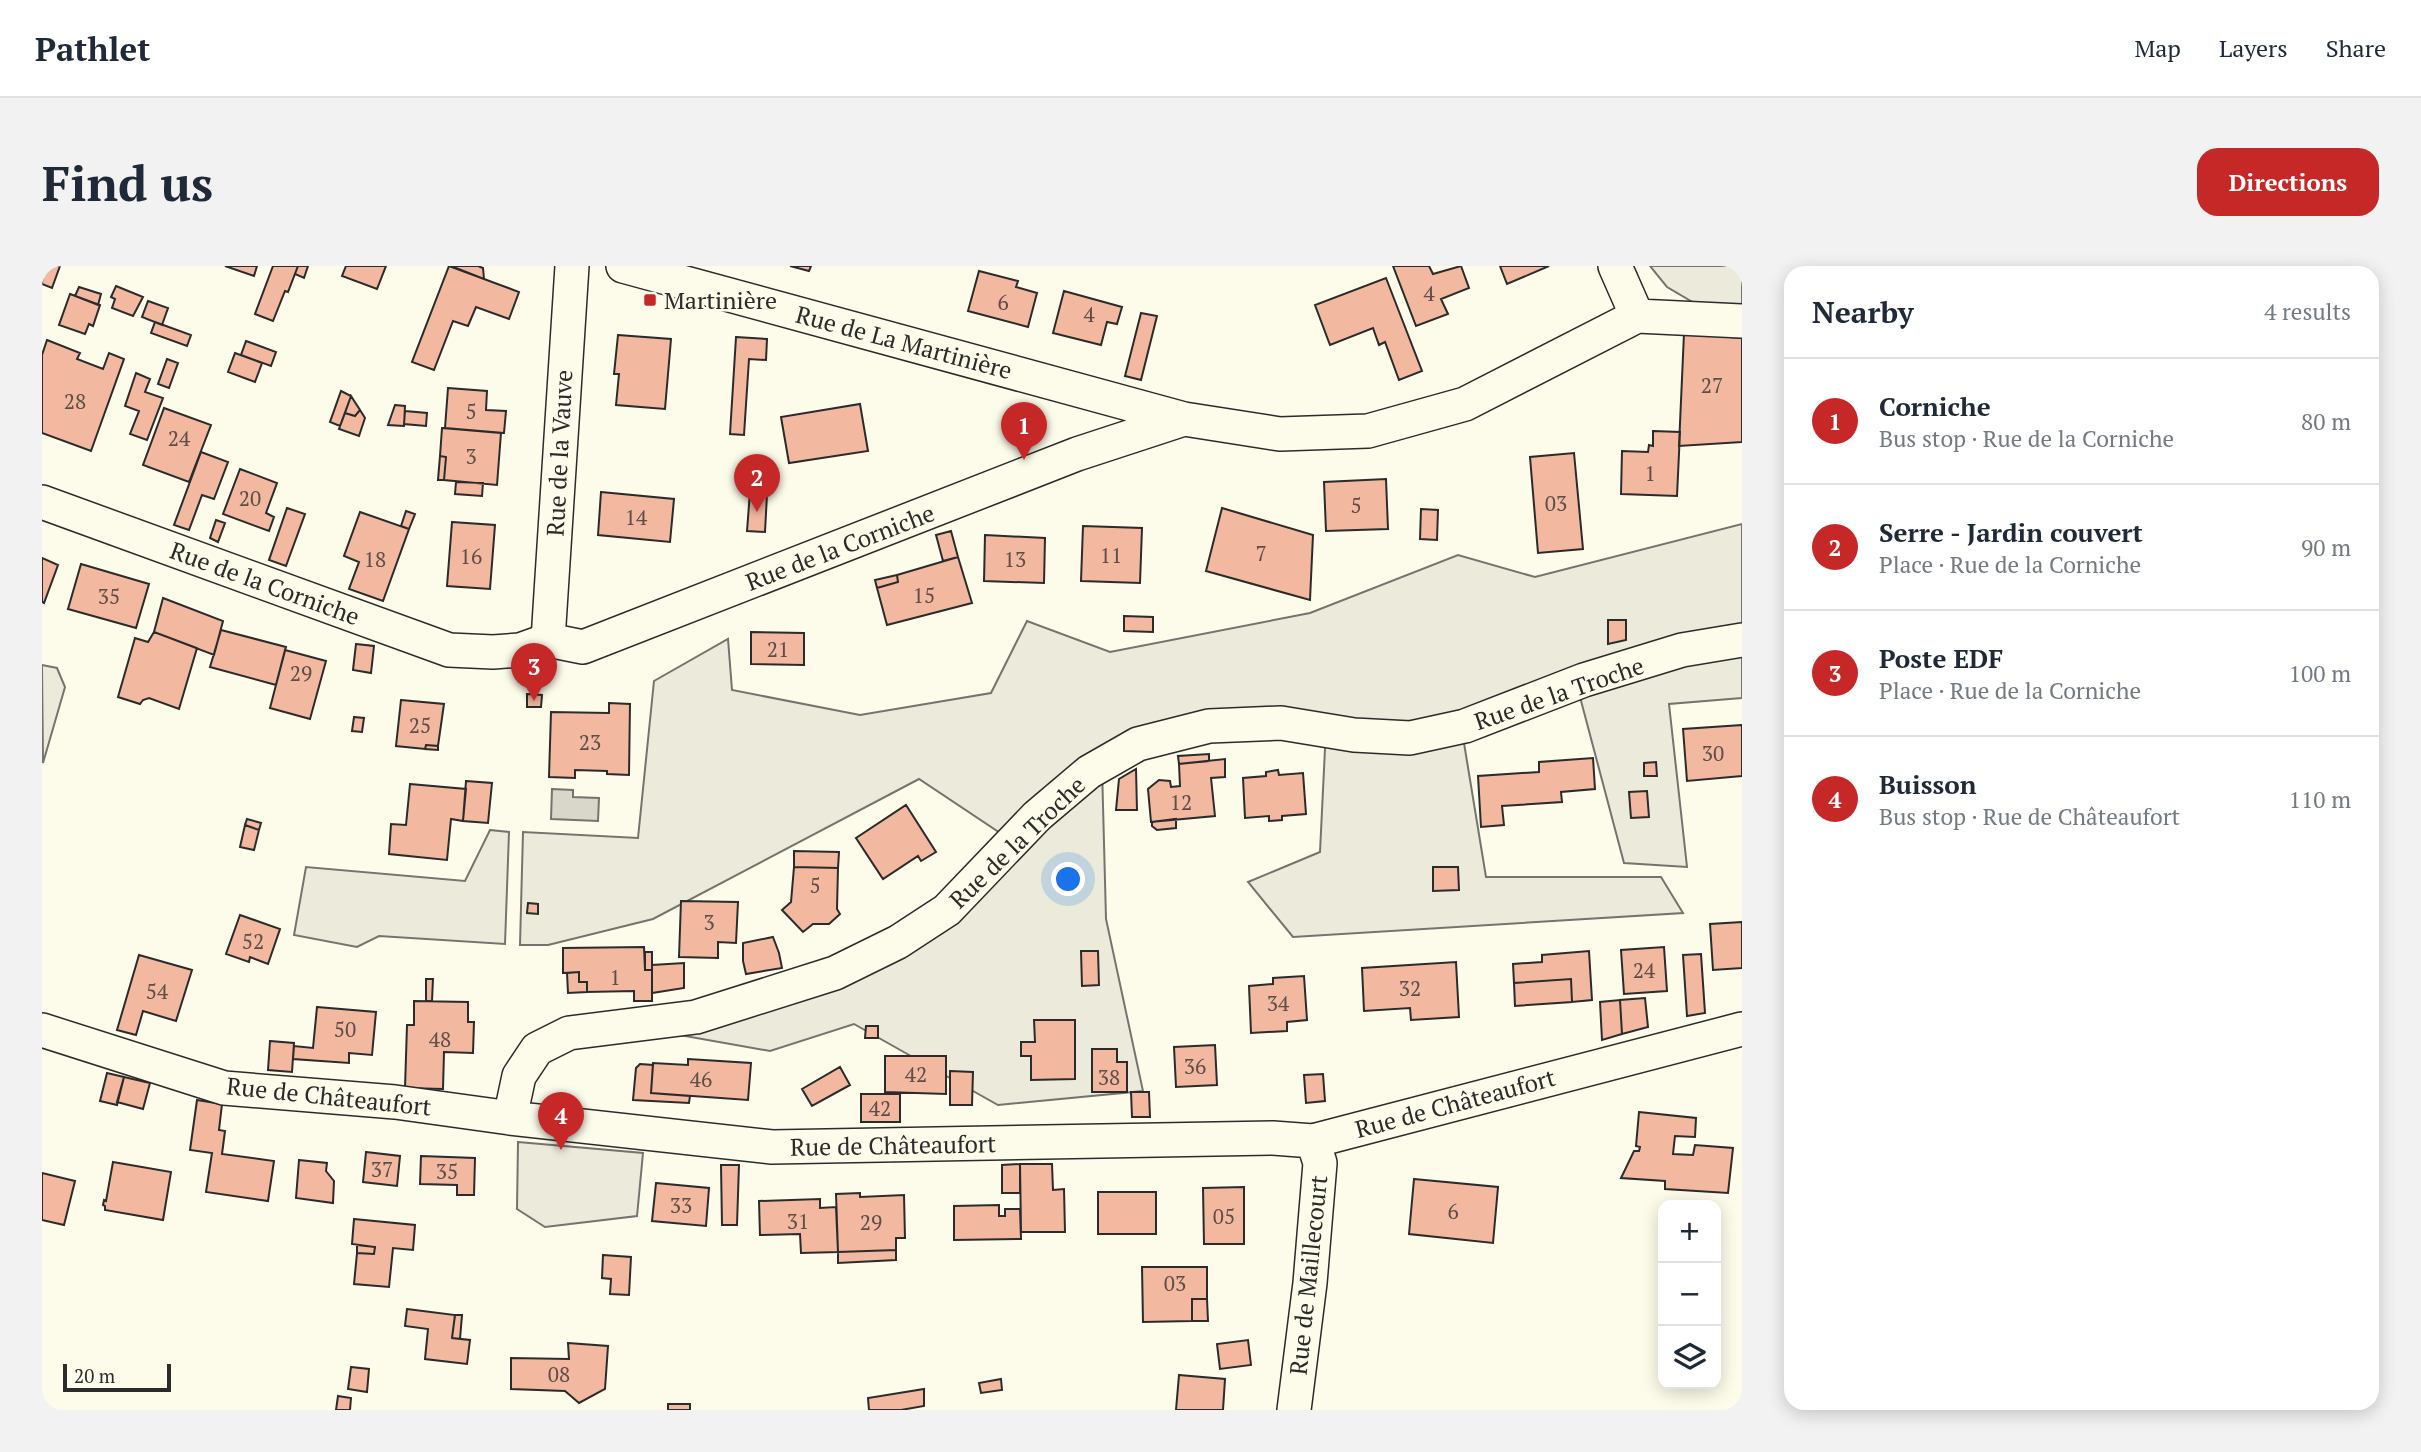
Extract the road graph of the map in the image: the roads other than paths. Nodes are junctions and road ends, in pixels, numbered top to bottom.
1 (572, 266) edge
2 (623, 266) edge
3 (1615, 266) edge
4 (1637, 316) junction
5 (1742, 321) edge
6 (1184, 419) junction
7 (42, 502) edge
8 (548, 640) junction
9 (1742, 640) edge
10 (1742, 1029) edge
11 (42, 1030) edge
12 (510, 1118) junction
13 (1313, 1141) junction
14 (1294, 1410) edge

1 - 8 street, Rue de la Vauve
2 - 6 street, Rue de La Martinière
3 - 4 street
4 - 5 street
4 - 6 street, Rue de la Corniche
6 - 8 street, Rue de la Corniche
7 - 8 street, Rue de la Corniche
9 - 12 street, Rue de la Troche
10 - 13 street, Rue de Châteaufort
11 - 12 street, Rue de Châteaufort
12 - 13 street, Rue de Châteaufort
13 - 14 street, Rue de Maillecourt

